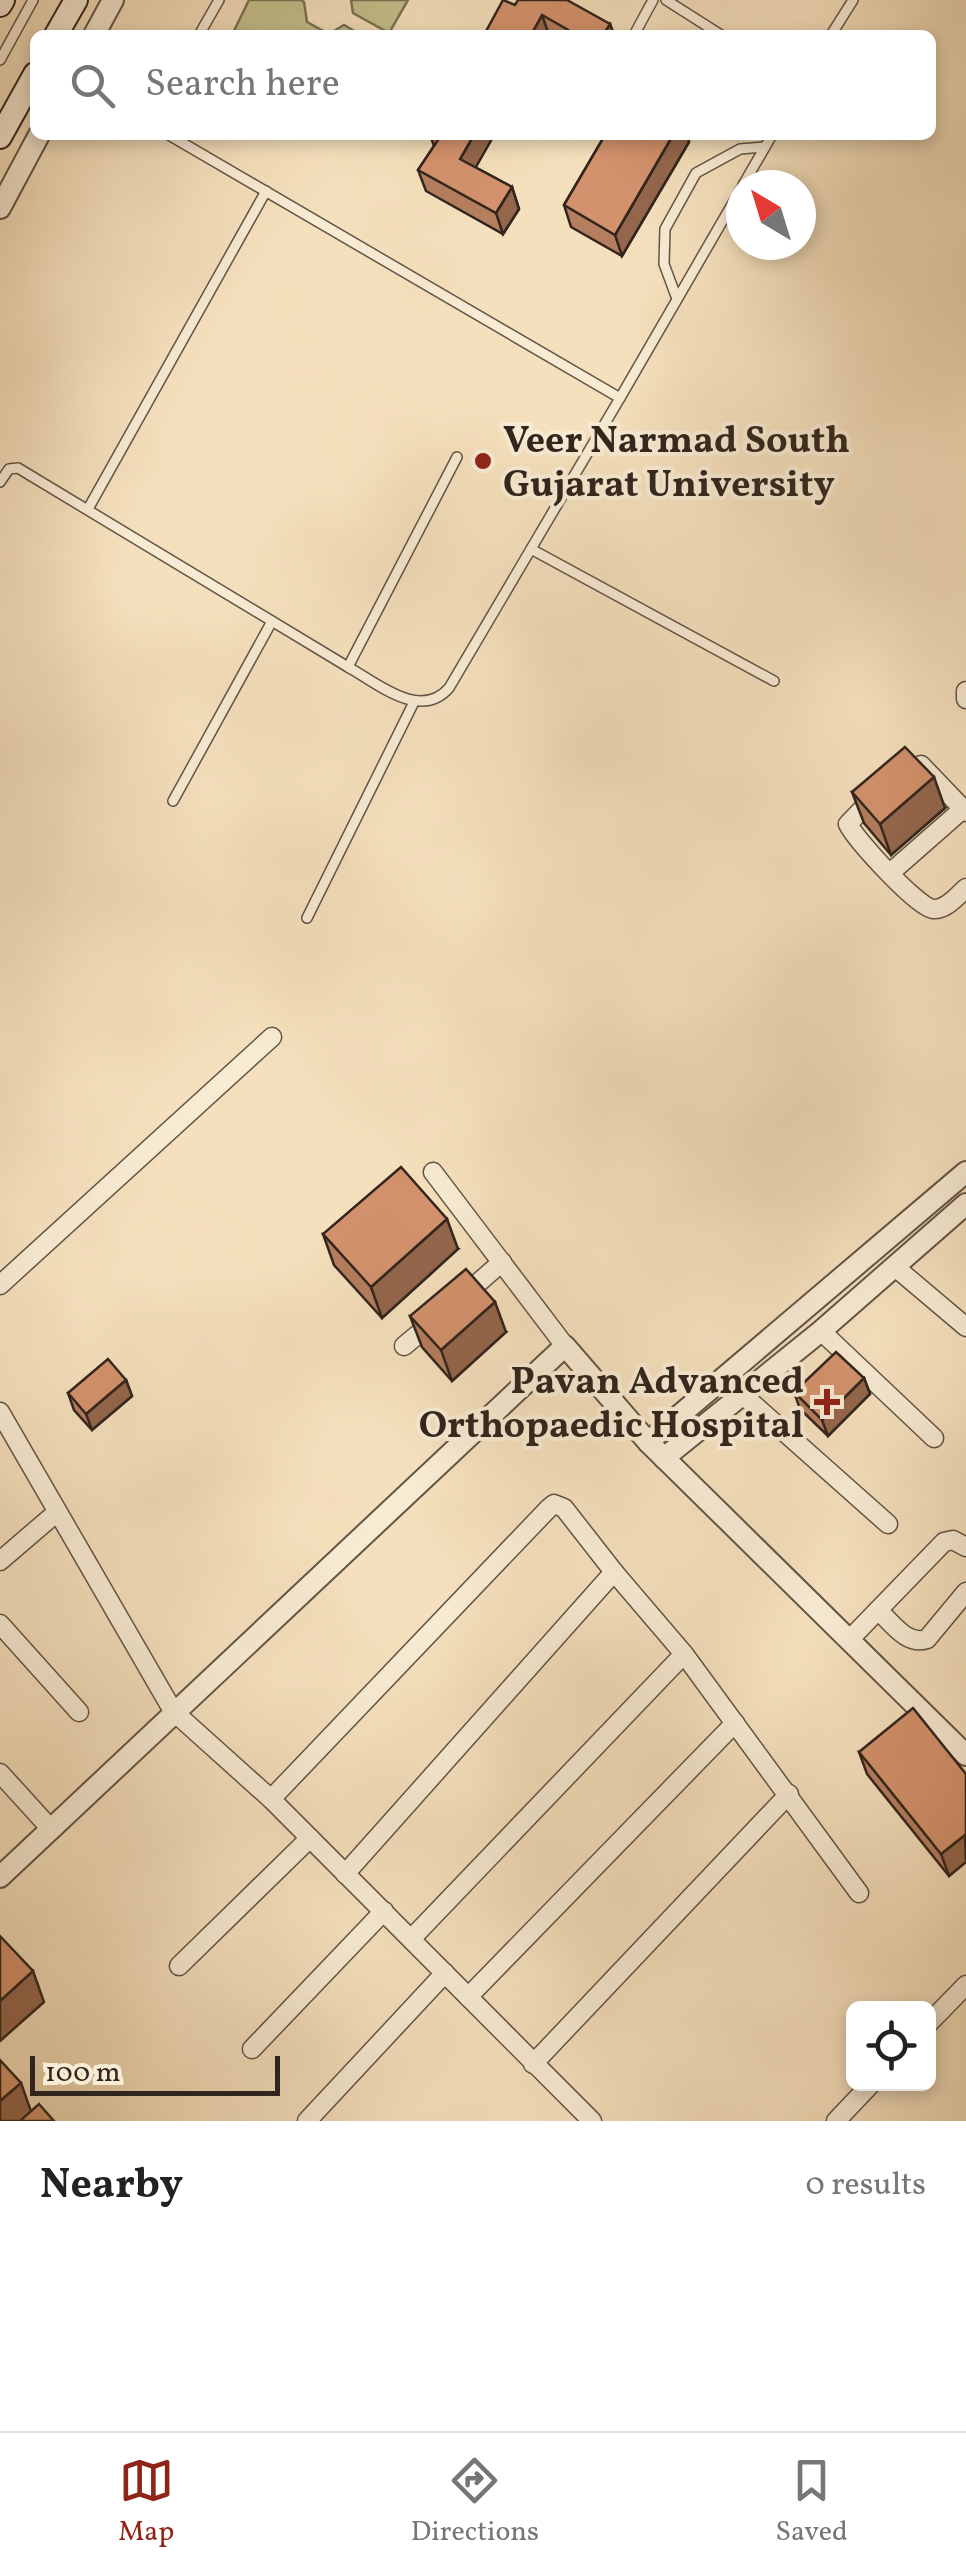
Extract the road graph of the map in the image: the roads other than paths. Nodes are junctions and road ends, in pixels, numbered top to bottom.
1 (33, 0) edge
2 (76, 0) edge
3 (113, 0) edge
4 (220, 0) edge
5 (653, 0) edge
6 (666, 0) edge
7 (853, 0) edge
8 (59, 30) edge
9 (97, 30) edge
10 (202, 30) edge
11 (637, 30) edge
12 (705, 30) edge
13 (835, 30) edge
14 (0, 60) edge
15 (30, 83) edge
16 (0, 137) edge
17 (37, 140) edge
18 (178, 140) edge
19 (769, 140) edge
20 (765, 147) junction
21 (752, 170) edge
22 (266, 191) junction
23 (0, 208) edge
24 (726, 215) edge
25 (677, 300) junction
26 (620, 398) junction
27 (457, 457) dead end
28 (0, 482) edge
29 (88, 508) junction
30 (531, 549) junction
31 (271, 623) junction
32 (348, 667) junction
33 (774, 681) dead end
34 (966, 691) edge
35 (966, 699) edge
36 (414, 702) junction
37 (908, 765) edge
38 (894, 778) edge
39 (174, 801) dead end
40 (964, 810) edge
41 (890, 873) junction
42 (966, 888) edge
43 (306, 918) dead end
44 (272, 1037) dead end
45 (433, 1172) dead end
46 (966, 1172) edge
47 (966, 1204) edge
48 (502, 1262) junction
49 (895, 1267) junction
50 (0, 1285) edge
51 (966, 1327) edge
52 (821, 1331) junction
53 (404, 1346) dead end
54 (565, 1346) junction
55 (744, 1396) junction
56 (0, 1412) edge
57 (934, 1438) dead end
58 (648, 1442) junction
59 (664, 1458) junction
60 (56, 1513) junction
61 (888, 1524) dead end
62 (966, 1547) edge
63 (0, 1561) edge
64 (614, 1572) junction
65 (966, 1592) edge
66 (878, 1610) junction
67 (0, 1624) edge
68 (849, 1640) junction
69 (684, 1654) junction
70 (173, 1711) junction
71 (78, 1712) dead end
72 (735, 1723) junction
73 (966, 1756) edge
74 (0, 1772) edge
75 (789, 1794) junction
76 (270, 1798) junction
77 (50, 1828) junction
78 (310, 1838) junction
79 (345, 1874) junction
80 (0, 1877) edge
81 (859, 1893) dead end
82 (384, 1911) junction
83 (412, 1938) junction
84 (179, 1966) dead end
85 (446, 1973) junction
86 (966, 1985) edge
87 (468, 1997) junction
88 (936, 2016) edge
89 (252, 2049) dead end
90 (533, 2064) junction
91 (865, 2091) edge
92 (584, 2118) edge
93 (307, 2121) edge
94 (836, 2121) edge

1 - 14 lane
2 - 8 main road
3 - 9 street
4 - 10 lane
5 - 11 lane
6 - 12 lane
7 - 13 lane
15 - 16 main road
17 - 23 street
18 - 22 lane
19 - 20 lane
20 - 21 lane
20 - 25 lane
22 - 26 lane
22 - 29 lane
24 - 25 lane
25 - 26 lane
26 - 30 lane
27 - 32 lane
28 - 29 lane
29 - 31 lane
30 - 33 lane
30 - 36 lane
31 - 32 lane
31 - 39 lane
32 - 36 lane
34 - 35 street
36 - 43 lane
37 - 40 street
38 - 41 street
40 - 41 street
41 - 42 street
44 - 50 street
45 - 48 street
46 - 58 street
47 - 49 street
48 - 53 street
48 - 54 street
49 - 51 street
49 - 52 street
52 - 55 street
52 - 57 street
54 - 58 street
54 - 70 street
55 - 59 street
55 - 61 street
56 - 60 street
58 - 59 street
59 - 68 street
60 - 63 street
60 - 70 street
62 - 66 street
64 - 69 street
64 - 76 street
64 - 79 street
65 - 66 street
66 - 68 street
67 - 71 street
68 - 73 street
69 - 72 street
69 - 83 street
70 - 76 street
70 - 77 street
72 - 75 street
72 - 87 street
74 - 77 street
75 - 81 street
75 - 90 street
76 - 78 street
77 - 80 street
78 - 79 street
78 - 84 street
79 - 82 street
82 - 83 street
82 - 89 street
83 - 85 street
85 - 87 street
85 - 93 street
86 - 88 street
87 - 90 street
90 - 92 street
91 - 94 street

